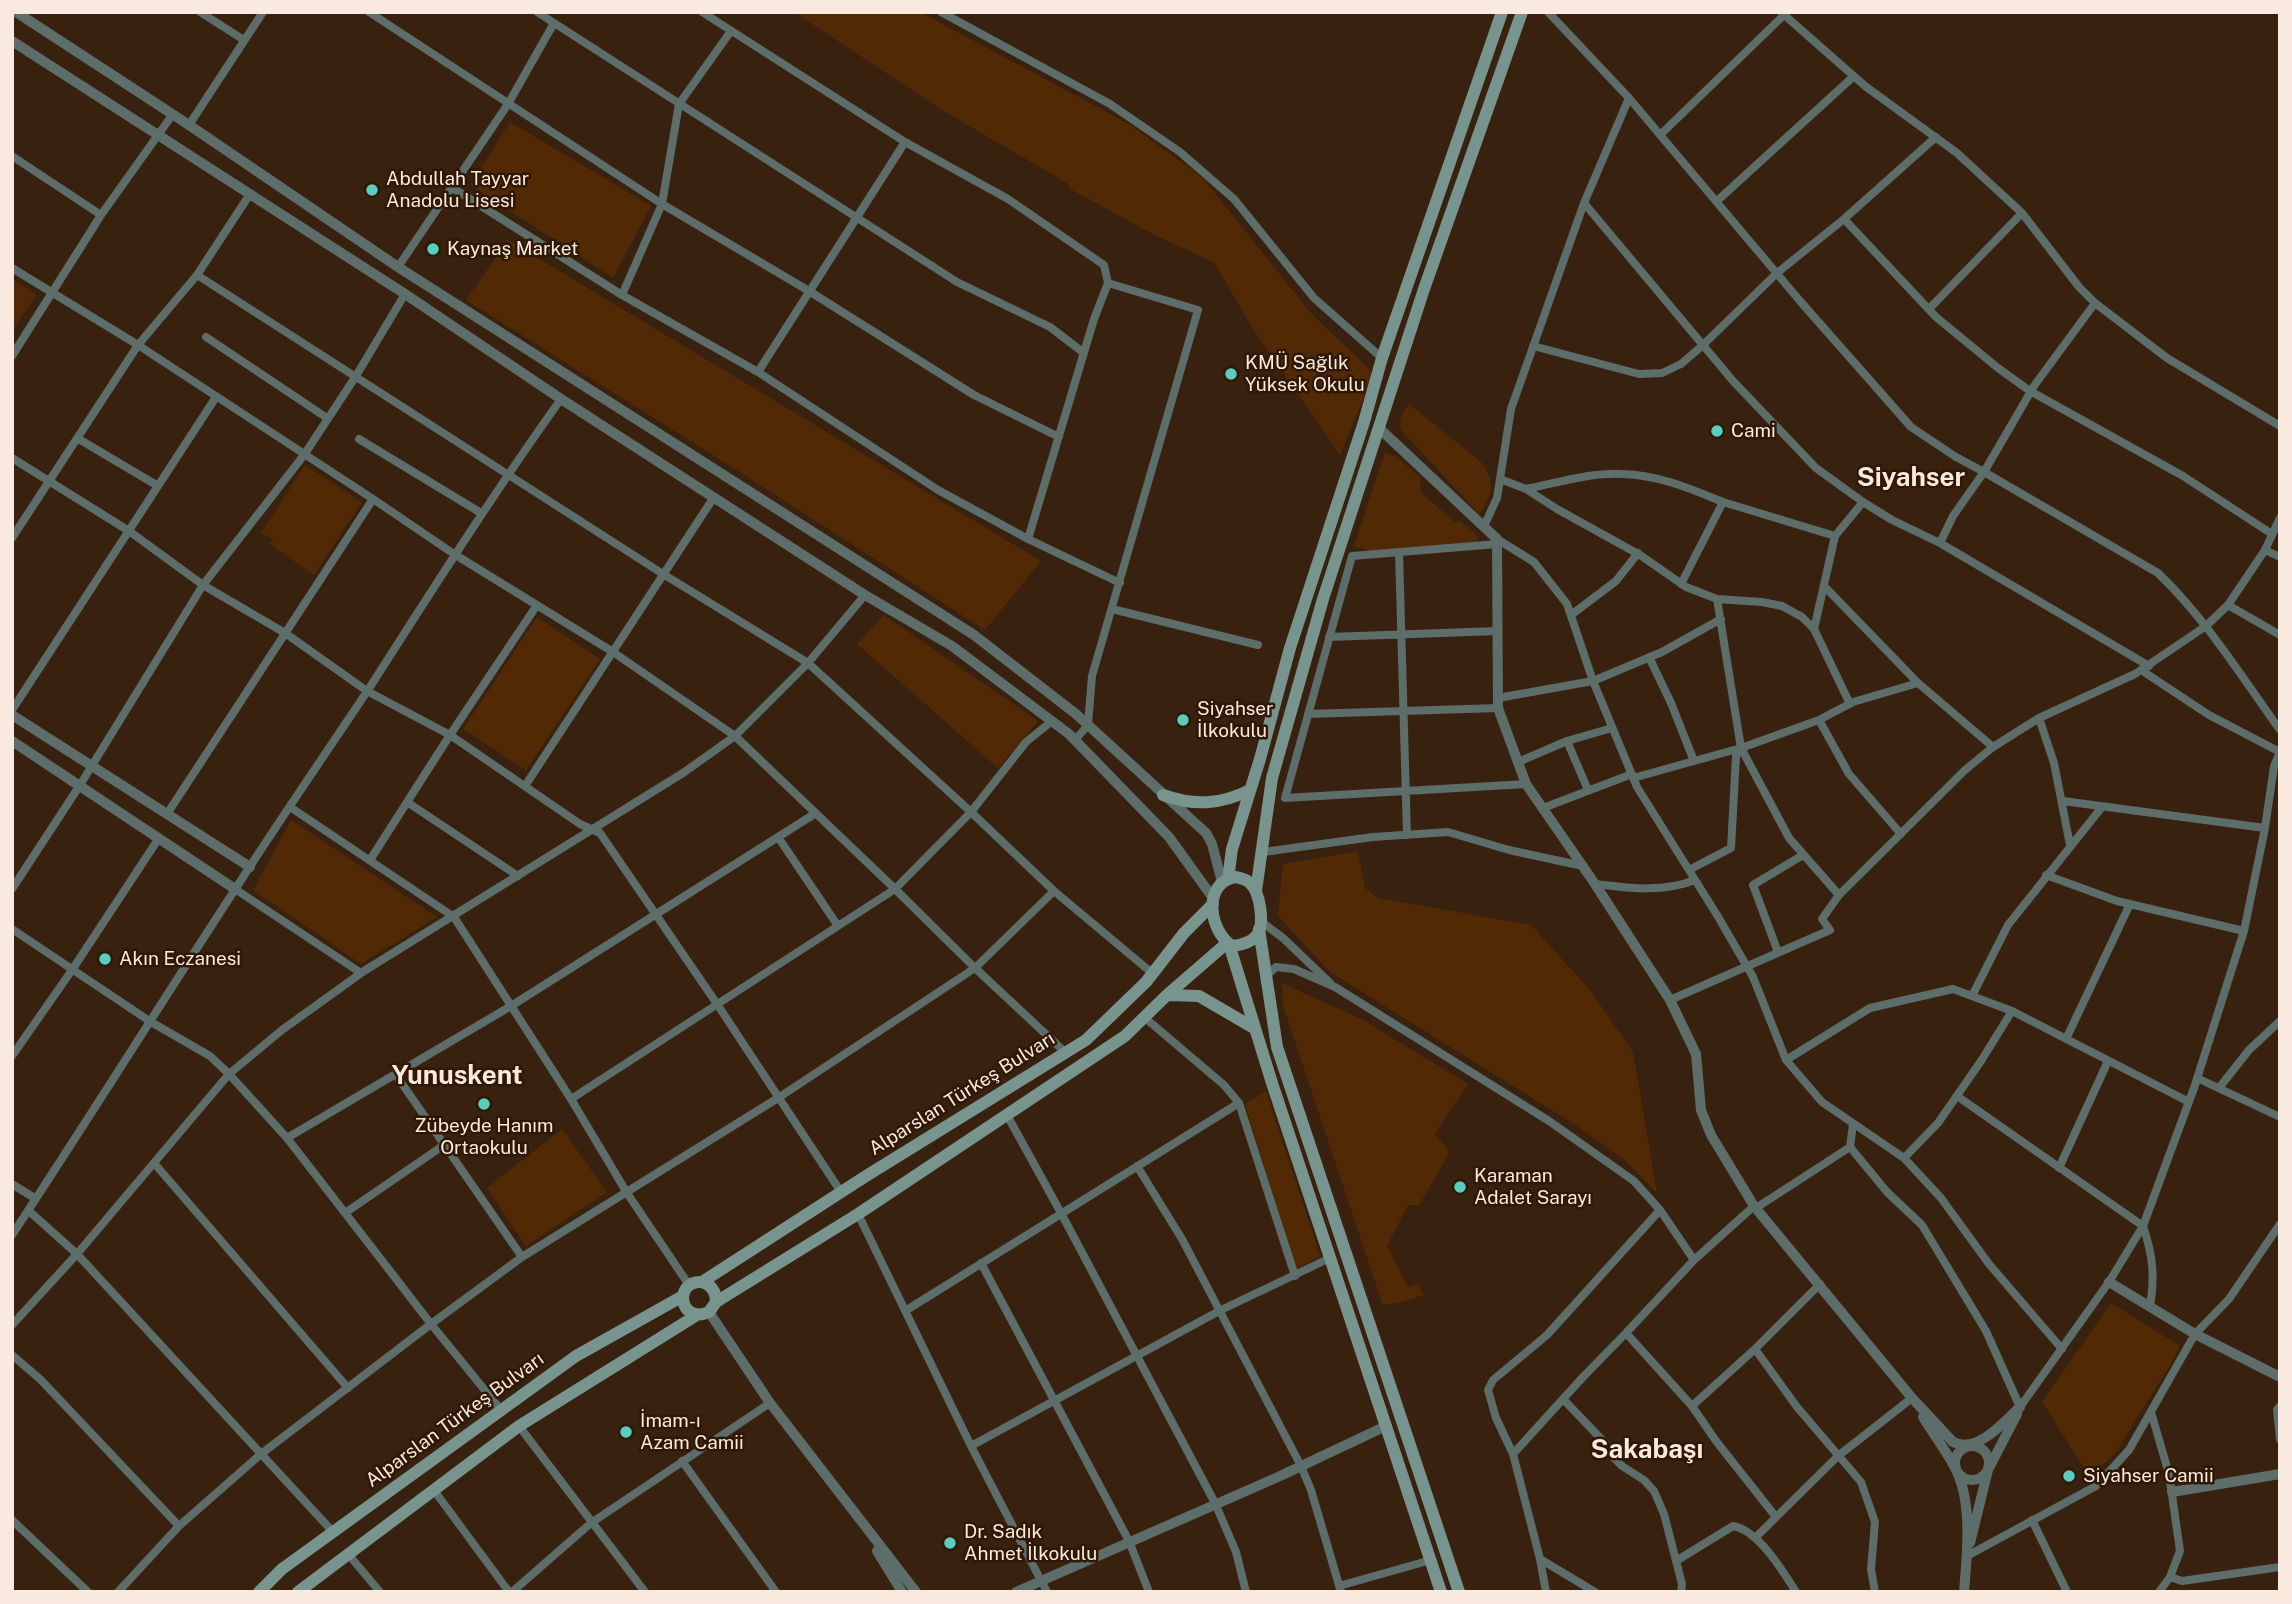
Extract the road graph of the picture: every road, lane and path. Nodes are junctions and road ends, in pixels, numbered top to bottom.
1 (16, 12) edge
2 (200, 12) edge
3 (263, 12) edge
4 (369, 12) edge
5 (537, 12) edge
6 (702, 12) edge
7 (940, 12) edge
8 (1502, 12) edge
9 (1522, 12) edge
10 (1548, 12) edge
11 (1782, 14) edge
12 (554, 23) junction
13 (731, 31) junction
14 (244, 40) junction
15 (12, 41) edge
16 (1854, 76) junction
17 (1629, 98) junction
18 (508, 104) junction
19 (679, 104) junction
20 (173, 114) junction
21 (189, 125) junction
22 (160, 135) junction
23 (1660, 135) junction
24 (1936, 136) junction
25 (905, 142) junction
26 (12, 156) edge
27 (451, 187) junction
28 (250, 194) junction
29 (1717, 201) junction
30 (1584, 203) junction
31 (662, 204) junction
32 (2022, 213) junction
33 (101, 215) junction
34 (858, 217) junction
35 (1844, 219) junction
36 (398, 267) junction
37 (12, 268) edge
38 (1777, 273) junction
39 (197, 275) junction
40 (1108, 283) junction
41 (808, 291) junction
42 (51, 293) junction
43 (405, 294) junction
44 (622, 295) junction
45 (2095, 303) junction
46 (1929, 309) junction
47 (206, 337) dead end
48 (138, 345) junction
49 (1703, 345) junction
50 (1533, 346) junction
51 (1084, 353) junction
52 (12, 356) edge
53 (1382, 358) junction
54 (758, 372) junction
55 (356, 376) junction
56 (2032, 391) junction
57 (216, 397) junction
58 (561, 398) junction
59 (327, 418) junction
60 (2280, 426) edge
61 (1379, 428) junction
62 (1059, 437) junction
63 (77, 438) junction
64 (359, 439) dead end
65 (304, 455) junction
66 (12, 458) edge
67 (1984, 472) junction
68 (507, 474) junction
69 (1500, 479) junction
70 (49, 481) junction
71 (158, 486) junction
72 (1526, 489) junction
73 (714, 497) junction
74 (373, 499) junction
75 (1723, 502) junction
76 (1863, 502) junction
77 (481, 513) junction
78 (2280, 518) edge
79 (1485, 526) junction
80 (129, 531) junction
81 (2272, 534) junction
82 (1835, 536) junction
83 (12, 538) edge
84 (1028, 539) junction
85 (1497, 541) junction
86 (1940, 543) junction
87 (2265, 550) junction
88 (1399, 552) junction
89 (1637, 553) junction
90 (454, 554) junction
91 (2280, 557) edge
92 (663, 574) junction
93 (1120, 583) junction
94 (1681, 584) junction
95 (204, 585) junction
96 (1825, 587) junction
97 (865, 595) junction
98 (1717, 600) junction
99 (537, 605) junction
100 (2228, 605) junction
101 (1112, 609) junction
102 (1571, 615) junction
103 (1721, 619) junction
104 (2206, 626) junction
105 (1814, 629) junction
106 (1498, 631) junction
107 (285, 634) junction
108 (1401, 635) junction
109 (2280, 635) edge
110 (1329, 637) junction
111 (1258, 645) dead end
112 (613, 652) junction
113 (1649, 657) junction
114 (808, 663) junction
115 (2145, 668) junction
116 (1593, 681) junction
117 (1918, 683) junction
118 (367, 691) junction
119 (1498, 703) junction
120 (1850, 704) junction
121 (1403, 710) junction
122 (12, 713) edge
123 (1308, 714) junction
124 (2039, 718) junction
125 (1819, 720) junction
126 (1052, 722) junction
127 (1088, 725) junction
128 (1612, 728) junction
129 (2280, 730) edge
130 (450, 735) junction
131 (735, 736) junction
132 (1075, 740) junction
133 (12, 741) edge
134 (1567, 741) junction
135 (1993, 747) junction
136 (1741, 748) junction
137 (2280, 752) edge
138 (1694, 761) junction
139 (1518, 762) junction
140 (92, 766) junction
141 (1633, 776) junction
142 (1526, 784) junction
143 (80, 785) junction
144 (525, 786) junction
145 (1250, 790) junction
146 (1588, 790) junction
147 (1405, 791) junction
148 (1163, 795) junction
149 (2063, 801) junction
150 (407, 802) junction
151 (290, 807) junction
152 (2102, 807) junction
153 (1543, 808) junction
154 (971, 812) junction
155 (816, 813) junction
156 (167, 814) junction
157 (2265, 828) junction
158 (591, 830) junction
159 (1901, 834) junction
160 (1407, 835) junction
161 (778, 837) junction
162 (159, 838) junction
163 (2070, 845) junction
164 (1263, 852) junction
165 (1803, 855) junction
166 (370, 860) junction
167 (250, 866) junction
168 (1583, 866) junction
169 (1689, 870) junction
170 (2046, 875) junction
171 (518, 876) junction
172 (1225, 880) junction
173 (1695, 880) junction
174 (1595, 884) junction
175 (235, 888) junction
176 (12, 889) edge
177 (895, 889) junction
178 (1054, 891) junction
179 (1256, 891) junction
180 (1839, 895) junction
181 (1213, 901) junction
182 (2130, 904) junction
183 (656, 915) junction
184 (454, 917) junction
185 (838, 926) junction
186 (1261, 926) junction
187 (12, 929) edge
188 (2244, 931) junction
189 (1228, 944) junction
190 (1779, 952) junction
191 (1746, 965) junction
192 (975, 968) junction
193 (72, 970) junction
194 (361, 973) junction
195 (1152, 973) junction
196 (1265, 977) junction
197 (1335, 987) junction
198 (1167, 995) junction
199 (1972, 996) junction
200 (1670, 1000) junction
201 (717, 1004) junction
202 (511, 1006) junction
203 (2012, 1011) junction
204 (1144, 1017) junction
205 (2280, 1021) edge
206 (151, 1023) junction
207 (1254, 1028) junction
208 (2066, 1039) junction
209 (1066, 1053) junction
210 (12, 1056) edge
211 (1786, 1060) junction
212 (2108, 1061) junction
213 (229, 1074) junction
214 (396, 1075) junction
215 (2197, 1078) junction
216 (2219, 1087) junction
217 (1957, 1096) junction
218 (778, 1098) junction
219 (571, 1099) junction
220 (2189, 1102) junction
221 (1239, 1103) junction
222 (1007, 1115) junction
223 (2280, 1117) edge
224 (1853, 1124) junction
225 (287, 1138) junction
226 (444, 1145) junction
227 (1850, 1147) junction
228 (1904, 1158) junction
229 (153, 1163) junction
230 (1137, 1166) junction
231 (2059, 1168) junction
232 (12, 1184) edge
233 (841, 1192) junction
234 (627, 1194) junction
235 (36, 1199) junction
236 (1755, 1207) junction
237 (1660, 1210) junction
238 (29, 1211) junction
239 (345, 1213) junction
240 (1061, 1213) junction
241 (858, 1214) junction
242 (16, 1221) edge
243 (2280, 1224) edge
244 (2143, 1226) junction
245 (12, 1235) edge
246 (77, 1254) junction
247 (522, 1258) junction
248 (1330, 1258) junction
249 (1693, 1260) junction
250 (981, 1263) junction
251 (1295, 1276) junction
252 (2109, 1282) junction
253 (1819, 1284) junction
254 (692, 1287) junction
255 (2150, 1307) junction
256 (707, 1310) junction
257 (1221, 1310) junction
258 (905, 1311) junction
259 (431, 1324) junction
260 (12, 1325) edge
261 (1626, 1333) junction
262 (2195, 1334) junction
263 (1755, 1349) junction
264 (2062, 1349) junction
265 (12, 1355) edge
266 (1136, 1356) junction
267 (2280, 1377) edge
268 (348, 1388) junction
269 (1912, 1398) junction
270 (1055, 1399) junction
271 (1563, 1399) junction
272 (770, 1403) junction
273 (1692, 1406) junction
274 (2280, 1406) edge
275 (2020, 1408) junction
276 (501, 1410) junction
277 (2151, 1412) junction
278 (519, 1426) junction
279 (1386, 1426) junction
280 (2280, 1439) edge
281 (971, 1446) junction
282 (1968, 1446) junction
283 (261, 1454) junction
284 (1513, 1454) junction
285 (1838, 1456) junction
286 (682, 1461) junction
287 (1301, 1466) junction
288 (1956, 1470) junction
289 (1988, 1470) junction
290 (2280, 1474) edge
291 (433, 1489) junction
292 (2172, 1492) junction
293 (842, 1495) junction
294 (1216, 1503) junction
295 (1776, 1517) junction
296 (12, 1520) edge
297 (2032, 1520) junction
298 (591, 1523) junction
299 (178, 1526) junction
300 (333, 1532) junction
301 (1755, 1538) junction
302 (1129, 1541) junction
303 (348, 1554) junction
304 (1967, 1556) junction
305 (1540, 1559) junction
306 (1432, 1560) junction
307 (1676, 1561) junction
308 (2280, 1567) edge
309 (2170, 1577) junction
310 (1042, 1580) junction
311 (1340, 1589) edge
312 (88, 1592) edge
313 (118, 1592) edge
314 (259, 1592) edge
315 (298, 1592) edge
316 (380, 1592) edge
317 (511, 1592) edge
318 (645, 1592) edge
319 (776, 1592) edge
320 (902, 1592) edge
321 (916, 1592) edge
322 (1016, 1592) edge
323 (1047, 1592) edge
324 (1149, 1592) edge
325 (1246, 1592) edge
326 (1441, 1592) edge
327 (1459, 1592) edge
328 (1546, 1592) edge
329 (1595, 1592) edge
330 (1681, 1592) edge
331 (1796, 1592) edge
332 (1875, 1592) edge
333 (1964, 1592) edge
334 (2067, 1592) edge
335 (2159, 1592) edge

1 - 20 street
2 - 14 street
3 - 14 street
4 - 18 street
5 - 12 street
6 - 13 street
7 - 53 street
8 - 53 main road
9 - 61 main road
10 - 17 street
11 - 16 street
11 - 23 street
12 - 18 street
12 - 19 street
13 - 19 street
13 - 25 street
14 - 21 street
15 - 22 street
16 - 24 street
16 - 29 street
17 - 23 street
17 - 30 street
18 - 27 street
18 - 31 street
19 - 31 street
19 - 34 street
20 - 21 street
20 - 22 street
21 - 36 street
22 - 28 street
22 - 33 street
23 - 29 street
24 - 32 street
24 - 35 street
25 - 34 street
25 - 40 street
26 - 33 street
27 - 36 street
27 - 44 street
28 - 39 street
28 - 43 street
29 - 38 street
30 - 49 street
30 - 50 street
31 - 41 street
31 - 44 street
32 - 45 street
32 - 46 street
33 - 42 street
34 - 41 street
34 - 51 street
35 - 38 street
35 - 46 street
36 - 127 street
37 - 42 street
38 - 49 street
38 - 67 street
39 - 48 street
39 - 55 street
40 - 51 street
40 - 93 street
41 - 54 street
41 - 62 street
42 - 48 street
42 - 52 street
43 - 55 street
43 - 58 street
44 - 54 street
45 - 56 street
45 - 60 street
46 - 56 street
47 - 59 street
48 - 57 street
48 - 63 street
49 - 50 street
49 - 76 street
50 - 69 street
51 - 62 street
53 - 145 main road
54 - 84 street
55 - 59 street
55 - 68 street
56 - 67 street
56 - 81 street
57 - 65 street
57 - 71 street
58 - 68 street
58 - 73 street
59 - 65 street
61 - 79 street
61 - 164 main road
62 - 84 street
63 - 70 street
63 - 71 street
64 - 77 street
65 - 74 street
65 - 95 street
66 - 70 street
67 - 86 street
67 - 104 street
68 - 77 street
68 - 92 street
69 - 72 street
69 - 79 street
70 - 80 street
70 - 83 street
71 - 80 street
72 - 75 street
72 - 89 street
73 - 92 street
73 - 97 street
74 - 90 street
74 - 107 street
75 - 82 street
75 - 94 street
76 - 82 street
76 - 86 street
77 - 90 street
78 - 81 street
79 - 85 street
80 - 95 street
80 - 122 street
81 - 87 street
82 - 96 street
84 - 93 street
85 - 88 street
85 - 102 street
85 - 106 street
86 - 115 street
87 - 91 street
87 - 100 street
88 - 108 street
88 - 110 street
89 - 94 street
89 - 102 street
90 - 99 street
90 - 118 street
92 - 112 street
92 - 114 street
93 - 101 street
94 - 98 street
95 - 107 street
95 - 140 street
96 - 105 street
96 - 117 street
97 - 114 street
97 - 126 street
98 - 103 street
98 - 105 street
99 - 112 street
99 - 130 street
100 - 104 street
100 - 109 street
101 - 111 street
101 - 127 street
102 - 116 street
103 - 113 street
103 - 136 street
104 - 115 street
104 - 129 street
105 - 120 street
106 - 108 street
106 - 119 street
107 - 118 street
107 - 156 street
108 - 110 street
108 - 121 street
110 - 123 street
112 - 131 street
112 - 144 street
113 - 116 street
113 - 138 street
114 - 131 street
114 - 154 street
115 - 124 street
115 - 137 street
116 - 119 street
116 - 128 street
117 - 120 street
117 - 135 street
118 - 130 street
118 - 151 street
119 - 121 street
119 - 139 street
120 - 125 street
121 - 123 street
121 - 147 street
122 - 140 street
123 - 147 street
124 - 135 street
124 - 149 street
125 - 136 street
125 - 159 street
126 - 132 street
126 - 154 street
127 - 132 street
127 - 148 street
128 - 134 street
128 - 141 street
130 - 144 street
130 - 150 street
131 - 155 street
131 - 158 street
132 - 181 street
133 - 143 street
134 - 139 street
134 - 146 street
135 - 159 street
136 - 138 street
136 - 165 street
136 - 169 street
137 - 157 street
138 - 141 street
139 - 142 street
140 - 143 street
140 - 156 street
141 - 146 street
141 - 169 street
142 - 147 street
142 - 153 street
143 - 162 street
143 - 176 street
144 - 158 street
145 - 148 main road
145 - 172 main road
146 - 153 street
147 - 160 street
148 - 172 street
149 - 152 street
149 - 163 street
150 - 166 street
150 - 171 street
151 - 166 street
151 - 167 street
152 - 157 street
152 - 163 street
153 - 168 street
154 - 177 street
154 - 178 street
155 - 161 street
155 - 177 street
156 - 167 street
157 - 188 street
158 - 171 street
158 - 183 street
159 - 180 street
160 - 164 street
160 - 168 street
161 - 183 street
161 - 185 street
162 - 175 street
162 - 193 street
163 - 170 street
164 - 179 main road
165 - 180 street
165 - 190 street
166 - 184 street
167 - 175 street
168 - 174 street
169 - 173 street
170 - 182 street
170 - 199 street
171 - 184 street
172 - 179 main road
172 - 181 main road
173 - 174 street
173 - 191 street
174 - 200 street
175 - 194 street
175 - 206 street
177 - 185 street
177 - 192 street
178 - 192 street
178 - 195 street
179 - 186 main road
180 - 190 street
181 - 189 main road
181 - 195 main road, Alparslan Türkeş Bulvarı
182 - 188 street
182 - 208 street
183 - 201 street
183 - 202 street
184 - 194 street
184 - 202 street
185 - 201 street
186 - 189 main road
186 - 196 main road
186 - 197 street
187 - 193 street
188 - 215 street
189 - 198 main road, Alparslan Türkeş Bulvarı
189 - 207 main road
190 - 191 street
191 - 200 street
191 - 211 street
192 - 209 street
192 - 218 street
193 - 206 street
193 - 210 street
194 - 213 street
195 - 209 main road, Alparslan Türkeş Bulvarı
196 - 197 street
196 - 327 main road
197 - 237 street
198 - 204 main road, Alparslan Türkeş Bulvarı
198 - 207 main road
199 - 203 street
199 - 211 street
200 - 236 street
201 - 218 street
201 - 219 street
202 - 214 street
202 - 219 street
203 - 208 street
203 - 217 street
204 - 221 street
204 - 222 main road, Alparslan Türkeş Bulvarı
205 - 216 street
206 - 213 street
206 - 235 street
207 - 248 main road
208 - 212 street
209 - 233 main road, Alparslan Türkeş Bulvarı
211 - 224 street
212 - 220 street
212 - 231 street
213 - 225 street
213 - 229 street
214 - 225 street
214 - 226 street
215 - 216 street
215 - 220 street
216 - 223 street
217 - 228 street
217 - 231 street
218 - 233 street
218 - 234 street
219 - 234 street
220 - 244 street
221 - 230 street
221 - 251 street
222 - 240 street
222 - 241 main road, Alparslan Türkeş Bulvarı
224 - 227 street
224 - 228 street
225 - 239 street
226 - 239 street
226 - 247 street
227 - 236 street
227 - 275 street
228 - 264 street
229 - 246 street
229 - 268 street
230 - 240 street
230 - 257 street
231 - 244 street
232 - 235 street
233 - 254 main road, Alparslan Türkeş Bulvarı
234 - 247 street
234 - 254 street
235 - 238 street
236 - 249 street
236 - 253 street
237 - 249 street
237 - 284 street
238 - 242 street
238 - 246 street
239 - 259 street
240 - 250 street
240 - 266 street
241 - 256 main road, Alparslan Türkeş Bulvarı
241 - 258 street
242 - 245 street
243 - 262 street
244 - 252 street
244 - 255 street
246 - 260 street
246 - 283 street
247 - 259 street
248 - 251 street
248 - 279 main road
249 - 261 street
250 - 258 street
250 - 270 street
251 - 257 street
252 - 255 street
252 - 264 street
253 - 263 street
253 - 269 street
254 - 256 main road
254 - 256 main road
254 - 276 main road, Alparslan Türkeş Bulvarı
255 - 262 street
256 - 272 street
256 - 278 main road, Alparslan Türkeş Bulvarı
257 - 266 street
257 - 287 street
258 - 281 street
259 - 268 street
259 - 276 street
261 - 271 street
261 - 273 street
262 - 267 street
262 - 277 street
263 - 273 street
263 - 285 street
264 - 275 street
265 - 299 street
266 - 270 street
266 - 294 street
268 - 283 street
269 - 282 street
269 - 285 street
269 - 288 street
270 - 281 street
270 - 302 street
271 - 284 street
271 - 307 street
272 - 286 street
272 - 293 street
273 - 295 street
274 - 280 street
275 - 282 street
275 - 289 street
276 - 300 main road, Alparslan Türkeş Bulvarı
277 - 292 street
277 - 297 street
278 - 291 main road, Alparslan Türkeş Bulvarı
278 - 298 street
279 - 287 street
279 - 306 main road
281 - 310 street
282 - 288 street
282 - 289 street
283 - 299 street
283 - 300 street
284 - 305 street
285 - 295 street
285 - 332 street
286 - 298 street
286 - 319 street
287 - 294 street
287 - 311 street
288 - 289 street
288 - 304 street
289 - 304 street
290 - 292 street
291 - 303 main road, Alparslan Türkeş Bulvarı
291 - 317 street
292 - 309 street
293 - 320 street
293 - 321 street
294 - 302 street
294 - 325 street
295 - 301 street
296 - 312 street
297 - 304 street
297 - 334 street
298 - 317 street
298 - 318 street
299 - 313 street
300 - 314 main road, Alparslan Türkeş Bulvarı
301 - 307 street
301 - 331 street
302 - 310 street
302 - 324 street
303 - 315 main road, Alparslan Türkeş Bulvarı
303 - 316 street
304 - 333 street
305 - 328 street
305 - 329 street
306 - 311 street
306 - 326 main road
307 - 330 street
308 - 309 street
309 - 335 street
310 - 322 street
310 - 323 street

